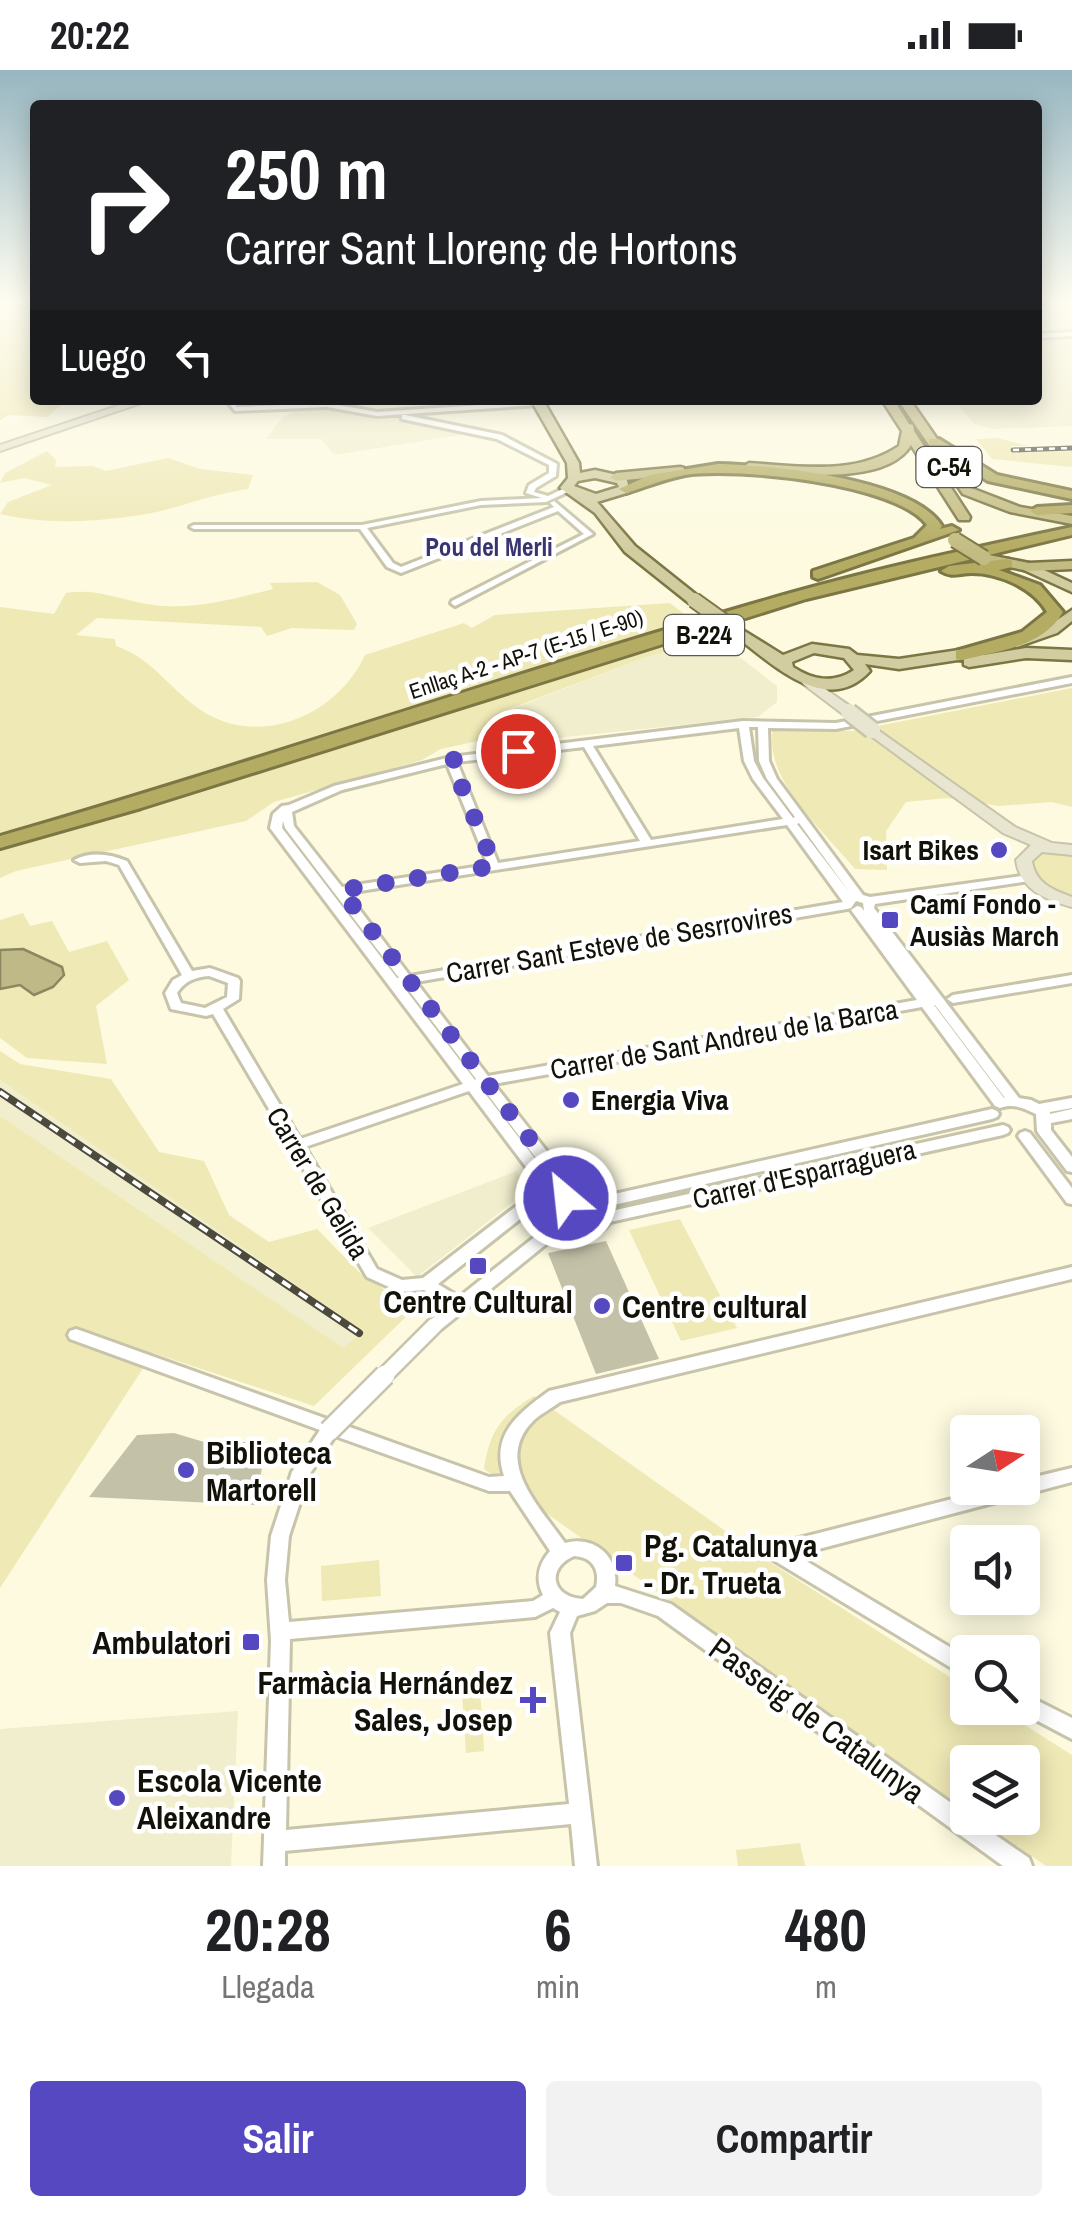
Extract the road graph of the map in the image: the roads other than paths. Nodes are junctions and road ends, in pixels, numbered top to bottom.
1 (130, 405) edge
2 (232, 405) edge
3 (327, 405) edge
4 (327, 405) edge
5 (498, 405) edge
6 (539, 405) edge
7 (892, 405) edge
8 (908, 405) edge
9 (378, 414) junction
10 (909, 427) junction
11 (934, 442) junction
12 (0, 448) edge
13 (573, 481) junction
14 (615, 484) junction
15 (1072, 495) edge
16 (550, 496) junction
17 (558, 508) junction
18 (1015, 509) junction
19 (600, 510) junction
20 (1037, 511) joint
21 (1070, 520) edge
22 (194, 526) dead end
23 (362, 526) junction
24 (957, 529) junction
25 (903, 549) junction
26 (1007, 564) junction
27 (1072, 564) edge
28 (1030, 567) junction
29 (912, 579) junction
30 (1072, 588) edge
31 (456, 603) dead end
32 (1072, 614) edge
33 (754, 642) junction
34 (800, 650) junction
35 (1072, 655) edge
36 (962, 656) junction
37 (784, 663) junction
38 (858, 668) junction
39 (1072, 680) edge
40 (808, 681) junction
41 (840, 683) junction
42 (491, 687) junction
43 (834, 702) junction
44 (742, 724) junction
45 (763, 724) junction
46 (586, 742) junction
47 (451, 760) junction
48 (795, 821) junction
49 (1009, 830) junction
50 (0, 832) edge
51 (0, 842) edge
52 (647, 843) junction
53 (1046, 846) junction
54 (1072, 850) edge
55 (1028, 853) junction
56 (80, 860) dead end
57 (494, 866) junction
58 (1029, 878) junction
59 (334, 892) junction
60 (1072, 902) edge
61 (858, 903) junction
62 (189, 976) junction
63 (1072, 978) edge
64 (400, 981) junction
65 (939, 1001) junction
66 (217, 1009) junction
67 (485, 1082) junction
68 (468, 1086) junction
69 (1072, 1103) edge
70 (1002, 1106) junction
71 (1072, 1114) edge
72 (1043, 1120) junction
73 (1003, 1130) junction
74 (1025, 1136) junction
75 (294, 1146) junction
76 (1072, 1168) edge
77 (548, 1189) junction
78 (1072, 1199) edge
79 (566, 1200) junction
80 (602, 1211) junction
81 (558, 1226) junction
82 (1072, 1273) edge
83 (427, 1284) junction
84 (458, 1306) junction
85 (76, 1335) dead end
86 (1072, 1475) edge
87 (512, 1484) junction
88 (562, 1553) junction
89 (604, 1594) junction
90 (564, 1602) junction
91 (282, 1631) junction
92 (950, 1658) edge
93 (1040, 1712) edge
94 (1071, 1729) edge
95 (580, 1812) junction
96 (274, 1842) junction
97 (274, 1866) edge
98 (586, 1866) edge
99 (1021, 1866) edge

1 - 12 main road
2 - 3 street
4 - 9 street
5 - 9 street
6 - 13 main road, B-224
7 - 10 highway, C-54
8 - 11 highway, C-54 / C-54
9 - 16 street
10 - 14 highway
10 - 24 highway, C-54
11 - 15 highway
11 - 18 highway, C-54 / C-54
13 - 14 main road
13 - 14 main road
13 - 16 street
13 - 19 main road, B-224
14 - 19 main road
14 - 25 highway
16 - 17 street
16 - 23 street
17 - 23 street
17 - 31 street
18 - 20 highway, C-54 / C-54
18 - 24 highway, C-54 / C-54
19 - 33 main road, B-224, bridge
20 - 21 highway
21 - 42 highway, Enllaç A-2 - AP-7 (E-15 / E-90)
21 - 42 highway, Enllaç A-2 - AP-7 (E-15 / E-90)
22 - 23 street
24 - 25 highway
24 - 26 highway, C-54, bridge
25 - 42 highway
26 - 28 highway, C-54
26 - 29 highway
27 - 28 highway, C-54
28 - 30 main road
29 - 36 highway
29 - 42 highway, B-224
32 - 36 main road
33 - 34 main road, B-224
33 - 37 main road, B-224
34 - 37 main road, B-224
34 - 38 main road, B-224
35 - 38 main road
36 - 38 main road, B-224
37 - 40 main road, B-224
38 - 41 main road
39 - 45 street
40 - 41 main road
40 - 43 main road, B-224
41 - 43 main road
42 - 50 highway, Enllaç A-2 - AP-7 (E-15 / E-90)
42 - 51 highway, Enllaç A-2 - AP-7 (E-15 / E-90)
43 - 49 main road, B-224, bridge
44 - 45 street
44 - 46 street
44 - 48 street
45 - 48 street
46 - 47 street
46 - 52 street
47 - 57 street
47 - 59 street
48 - 52 street
48 - 61 street
49 - 53 main road, B-224
49 - 55 main road, B-224
52 - 57 street
53 - 54 main road, B-224
53 - 55 main road, B-224
55 - 58 main road
56 - 62 street
57 - 59 street
58 - 60 main road
58 - 61 street, Carrer Sant Esteve de Sesrrovires
59 - 64 street
61 - 64 street, Carrer Sant Esteve de Sesrrovires
61 - 65 street
62 - 66 street
62 - 66 street
63 - 65 street, Carrer de Sant Andreu de la Barca
64 - 67 street
64 - 68 street
65 - 67 street, Carrer de Sant Andreu de la Barca
65 - 70 street
66 - 75 street, Carrer de Gelida
67 - 68 street, Carrer de Sant Andreu de la Barca
67 - 79 street
68 - 75 street, Carrer de Sant Andreu de la Barca
68 - 77 street
69 - 72 street
70 - 72 street
70 - 73 street
70 - 80 street, Carrer d'Esparraguera
71 - 72 street
72 - 74 street
72 - 76 street
73 - 74 street
73 - 80 street, Carrer d'Esparraguera
74 - 78 street
75 - 83 street, Carrer de Gelida
77 - 79 street
77 - 83 street
79 - 80 street
79 - 81 street
80 - 81 street
81 - 84 street
82 - 87 street
83 - 84 street, Carrer de Gelida
84 - 91 street, bridge
85 - 87 street
86 - 92 street
87 - 88 street
88 - 89 street
88 - 90 street
89 - 90 street
89 - 99 street, Passeig de Catalunya
90 - 91 street
90 - 95 street
91 - 96 street
93 - 94 street
95 - 96 street
95 - 98 street
96 - 97 street

